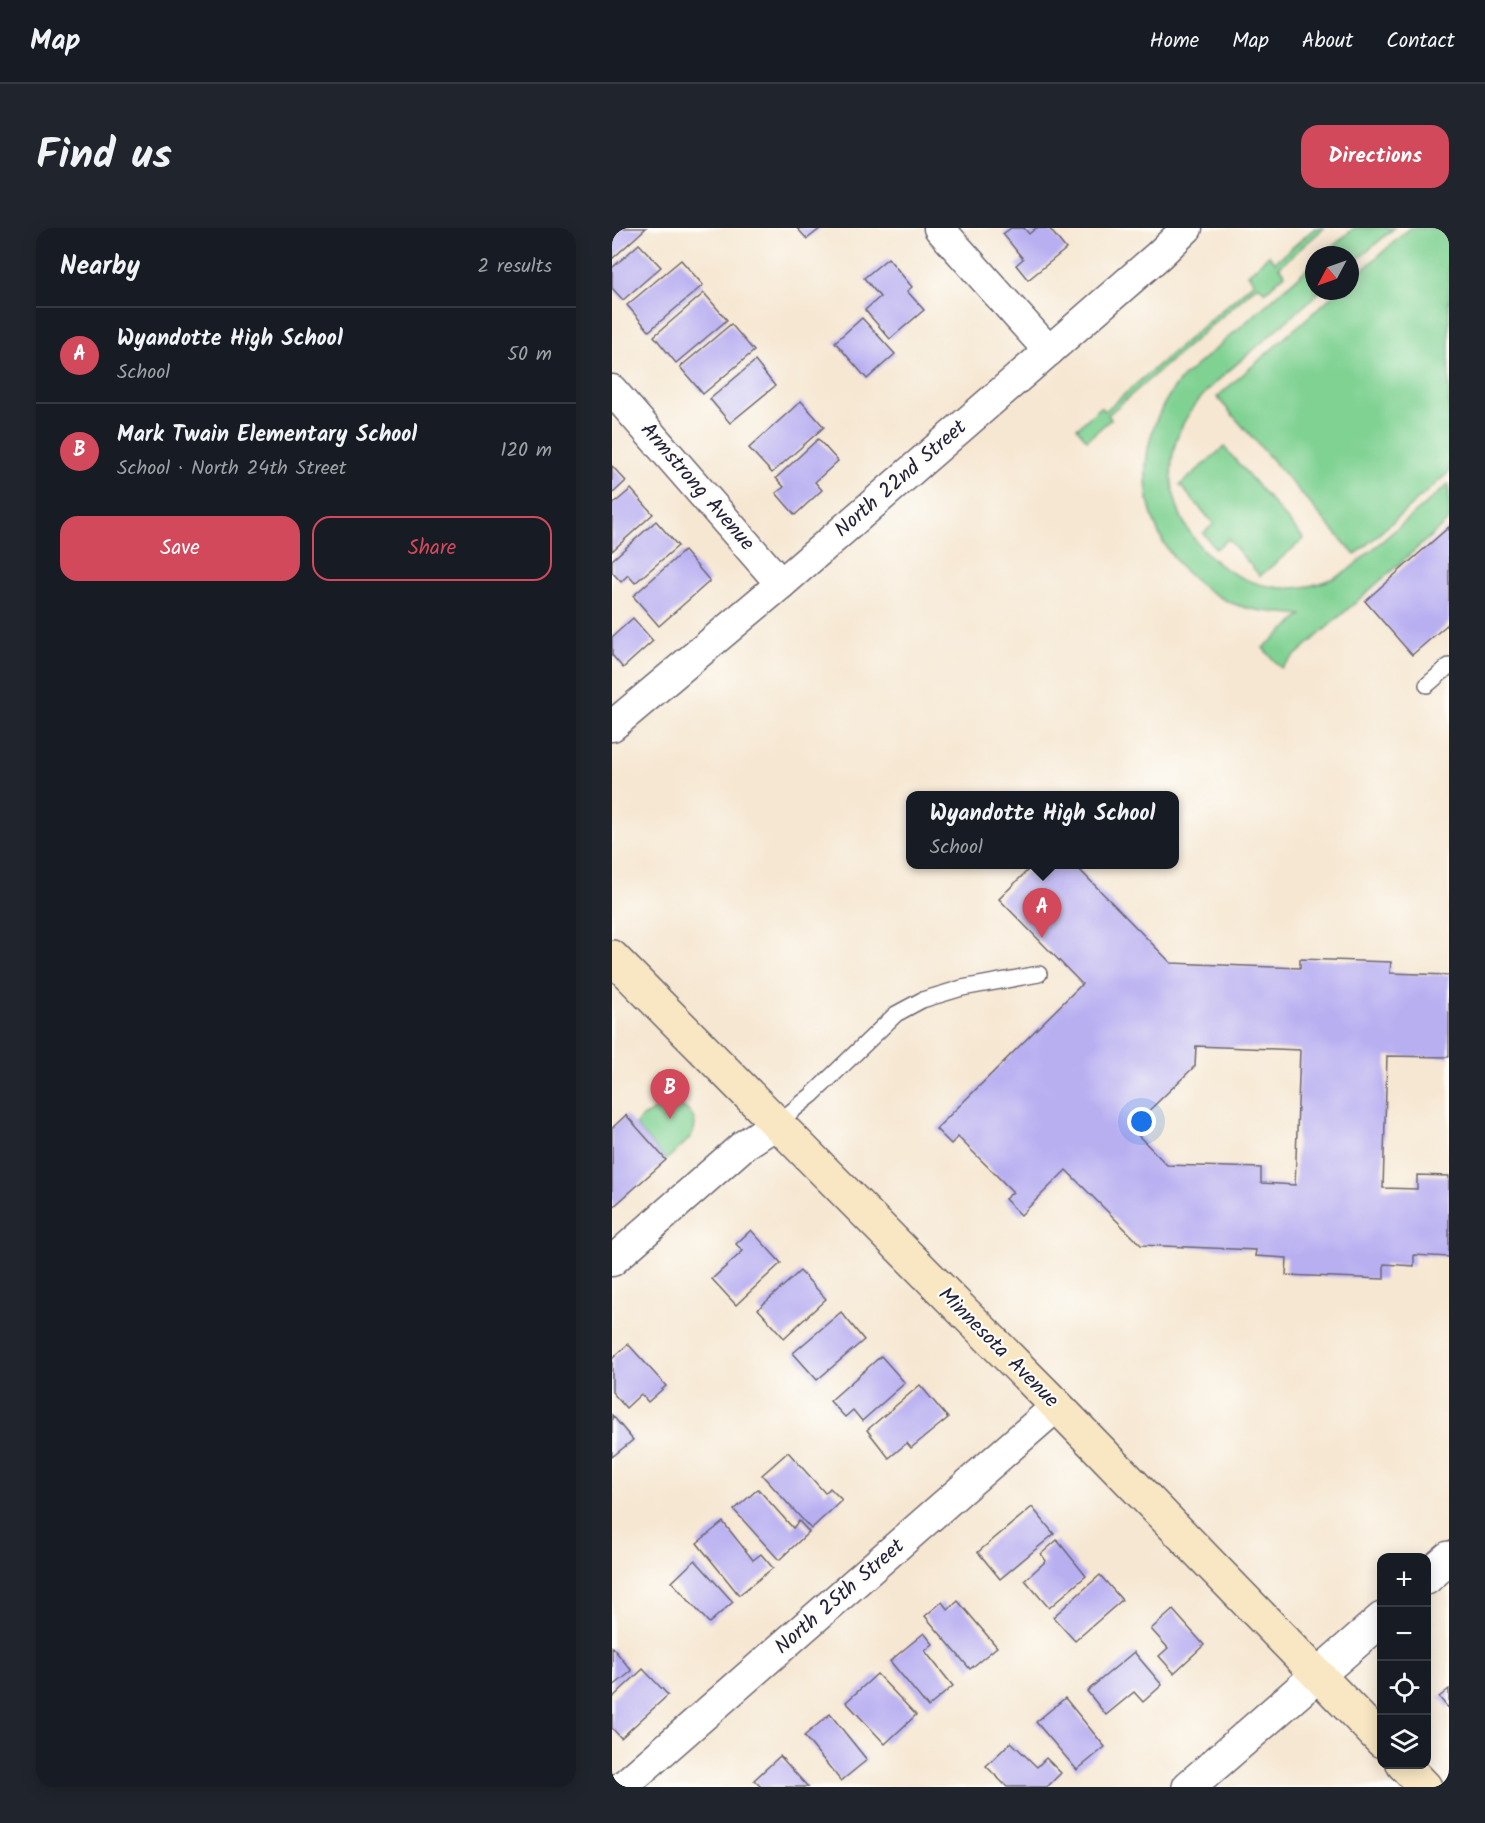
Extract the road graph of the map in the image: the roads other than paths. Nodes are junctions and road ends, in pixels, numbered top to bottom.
1 (939, 228) edge
2 (1187, 228) edge
3 (1049, 351) junction
4 (612, 390) edge
5 (781, 584) junction
6 (1449, 666) edge
7 (1427, 685) dead end
8 (612, 726) edge
9 (612, 957) edge
10 (1039, 974) dead end
11 (776, 1124) junction
12 (612, 1261) edge
13 (1057, 1406) junction
14 (1449, 1558) edge
15 (1431, 1574) edge
16 (1377, 1623) edge
17 (1318, 1676) junction
18 (1377, 1737) edge
19 (1408, 1769) edge
20 (622, 1787) edge
21 (1189, 1787) edge
22 (1425, 1787) edge

1 - 3 street
2 - 3 street, North 22nd Street
3 - 5 street, North 22nd Street
4 - 5 street, Armstrong Avenue
5 - 8 street, North 22nd Street
6 - 7 lane
9 - 11 main road, Minnesota Avenue
10 - 11 lane
11 - 12 street
11 - 13 main road, Minnesota Avenue
13 - 17 main road, Minnesota Avenue
13 - 20 street, North 25th Street
14 - 15 street
16 - 17 street
17 - 18 main road, Minnesota Avenue
17 - 21 street
19 - 22 main road

